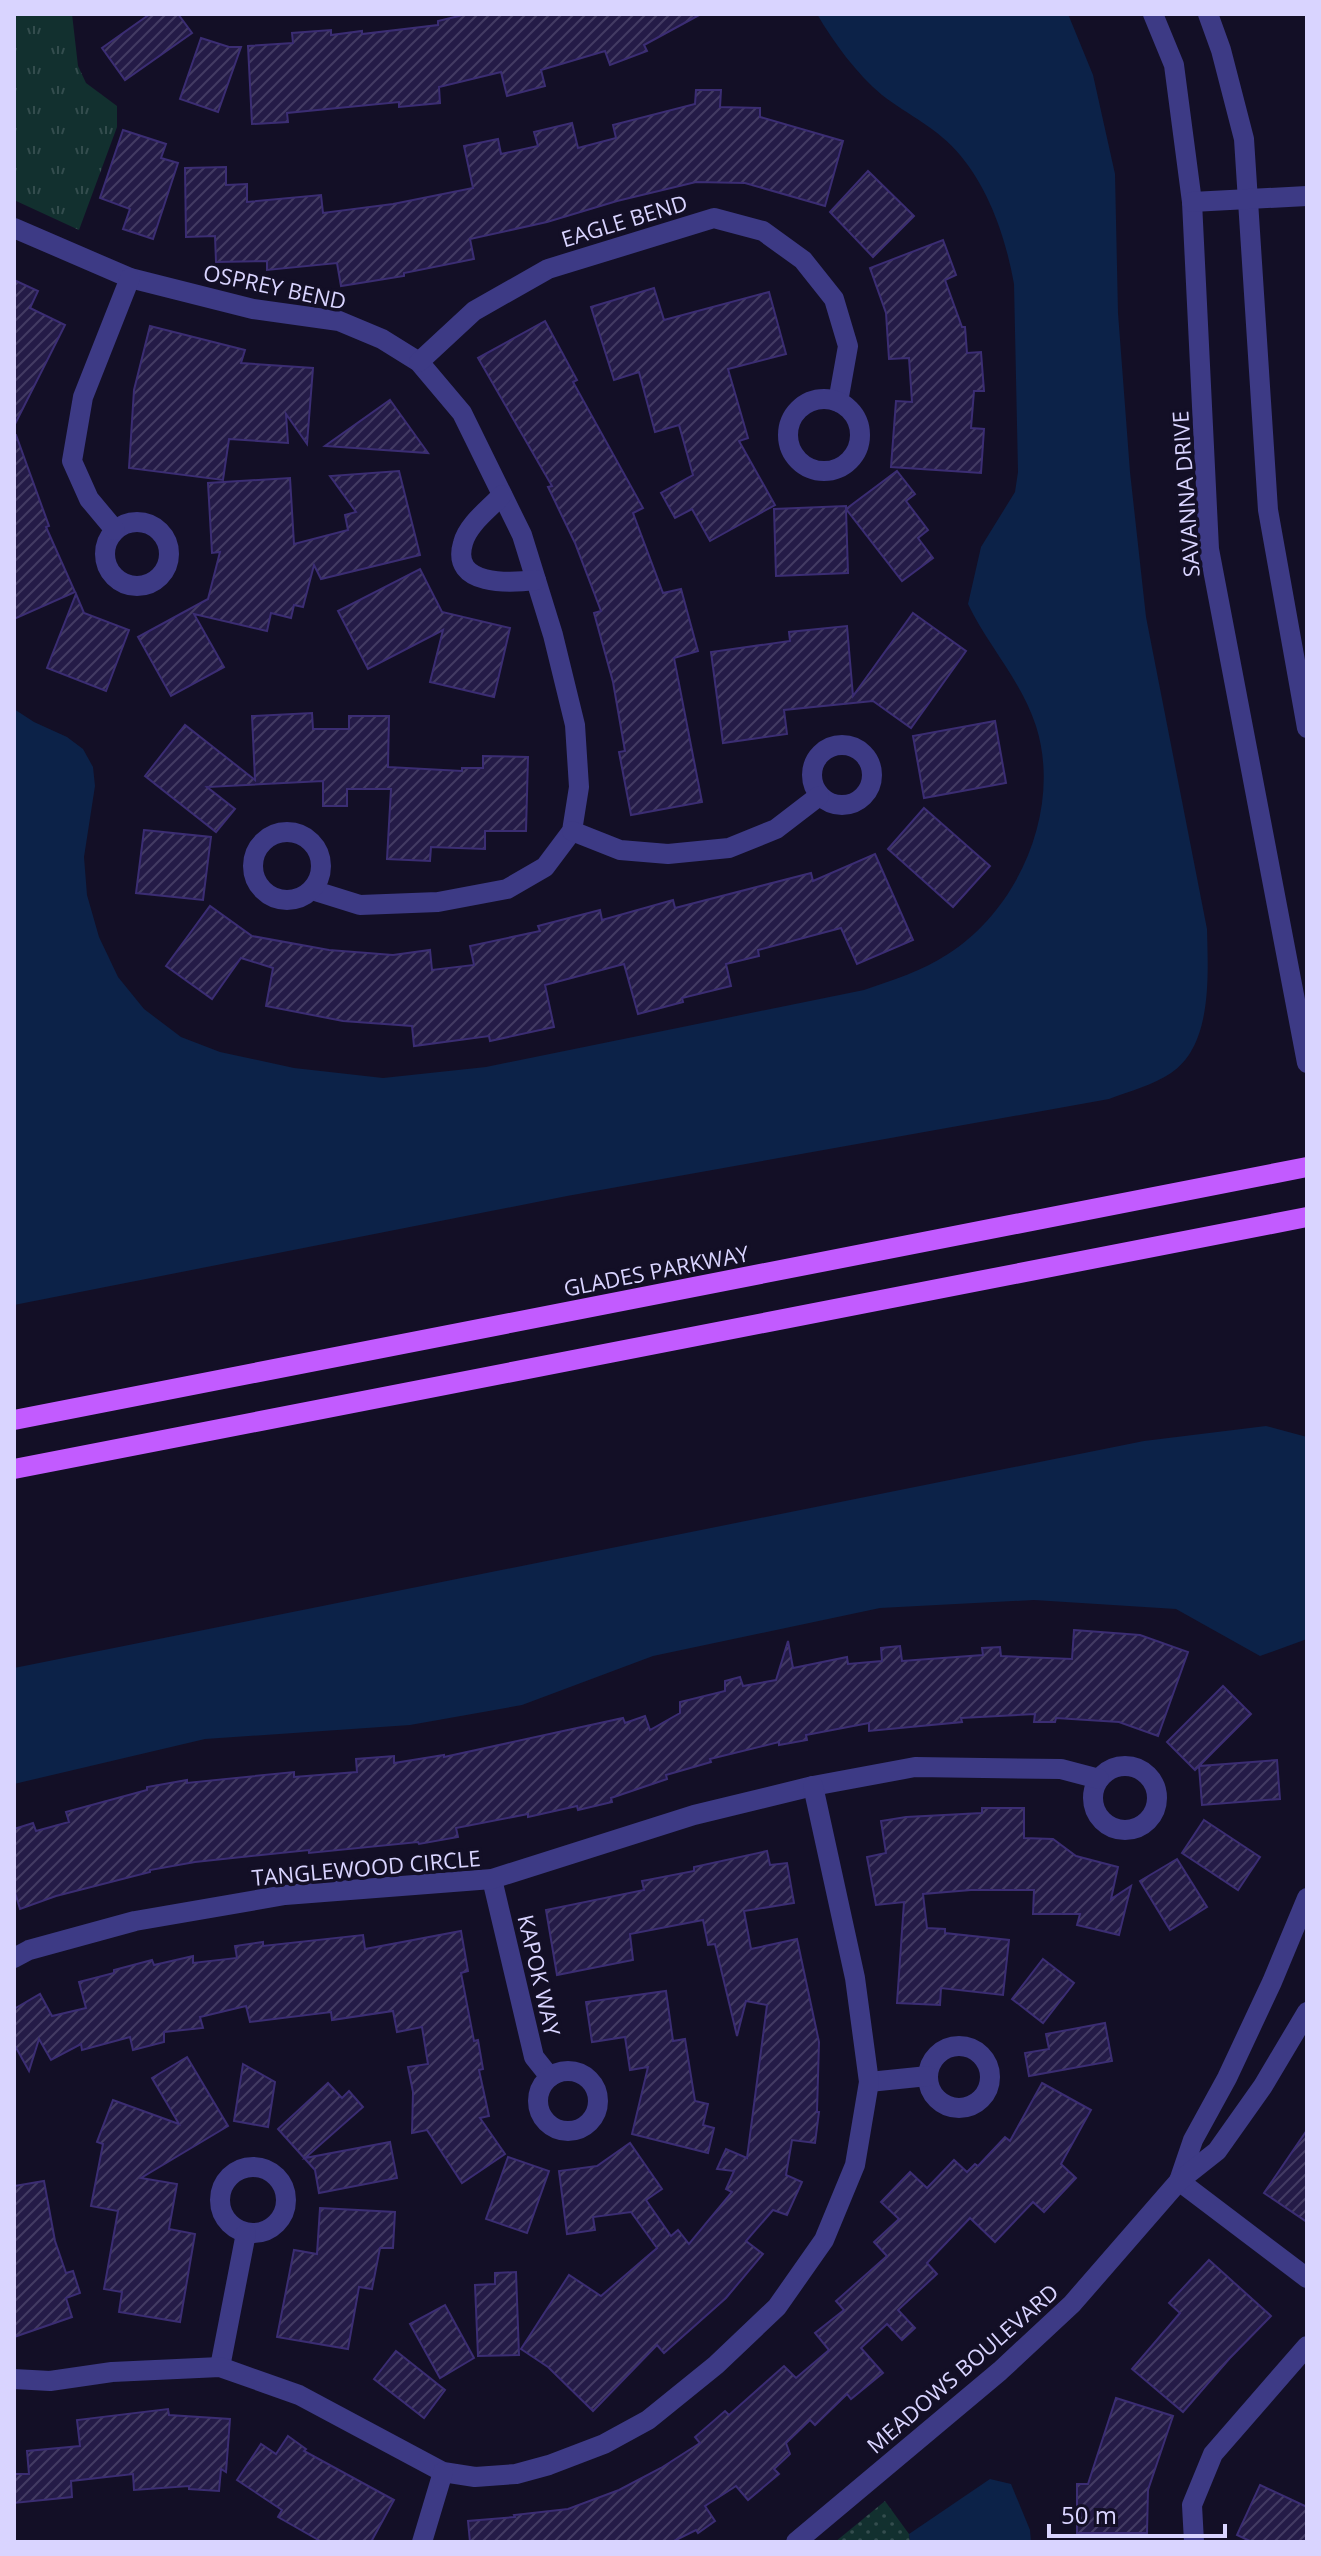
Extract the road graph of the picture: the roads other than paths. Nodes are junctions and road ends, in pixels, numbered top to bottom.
1 (1153, 14) edge
2 (1208, 14) edge
3 (1307, 196) edge
4 (1249, 200) junction
5 (1192, 202) junction
6 (14, 228) edge
7 (130, 278) junction
8 (419, 362) junction
9 (838, 402) dead end
10 (502, 495) junction
11 (115, 530) dead end
12 (536, 580) junction
13 (1307, 728) edge
14 (819, 796) dead end
15 (572, 831) junction
16 (312, 890) dead end
17 (1307, 1063) edge
18 (1307, 1167) edge
19 (1307, 1217) edge
20 (14, 1420) edge
21 (14, 1469) edge
22 (1099, 1779) dead end
23 (813, 1786) junction
24 (492, 1879) junction
25 (1307, 1898) edge
26 (14, 1958) edge
27 (1307, 2012) edge
28 (928, 2076) dead end
29 (550, 2077) dead end
30 (869, 2082) junction
31 (1179, 2181) junction
32 (246, 2233) dead end
33 (1307, 2278) edge
34 (1307, 2346) edge
35 (220, 2367) junction
36 (14, 2379) edge
37 (443, 2472) junction
38 (422, 2542) edge
39 (796, 2542) edge
40 (1194, 2542) edge

1 - 5 street, SAVANNA DRIVE
2 - 4 street
3 - 4 street
4 - 5 street
4 - 13 street
5 - 17 street, SAVANNA DRIVE
6 - 7 street, OSPREY BEND
7 - 8 street, OSPREY BEND
7 - 11 street
8 - 9 street, EAGLE BEND
8 - 10 street, OSPREY BEND
10 - 12 street, OSPREY BEND
10 - 12 street
12 - 15 street, OSPREY BEND
14 - 15 street
15 - 16 street, OSPREY BEND
18 - 20 main road, GLADES PARKWAY
19 - 21 main road
22 - 23 street, TANGLEWOOD CIRCLE
23 - 24 street, TANGLEWOOD CIRCLE
23 - 30 street
24 - 26 street, TANGLEWOOD CIRCLE
24 - 29 street, KAPOK WAY
25 - 31 street, MEADOWS BOULEVARD
27 - 31 street, MEADOWS BOULEVARD
28 - 30 street
30 - 37 street
31 - 33 street
31 - 39 street, MEADOWS BOULEVARD
32 - 35 street
34 - 40 street
35 - 36 street
35 - 37 street
37 - 38 street

